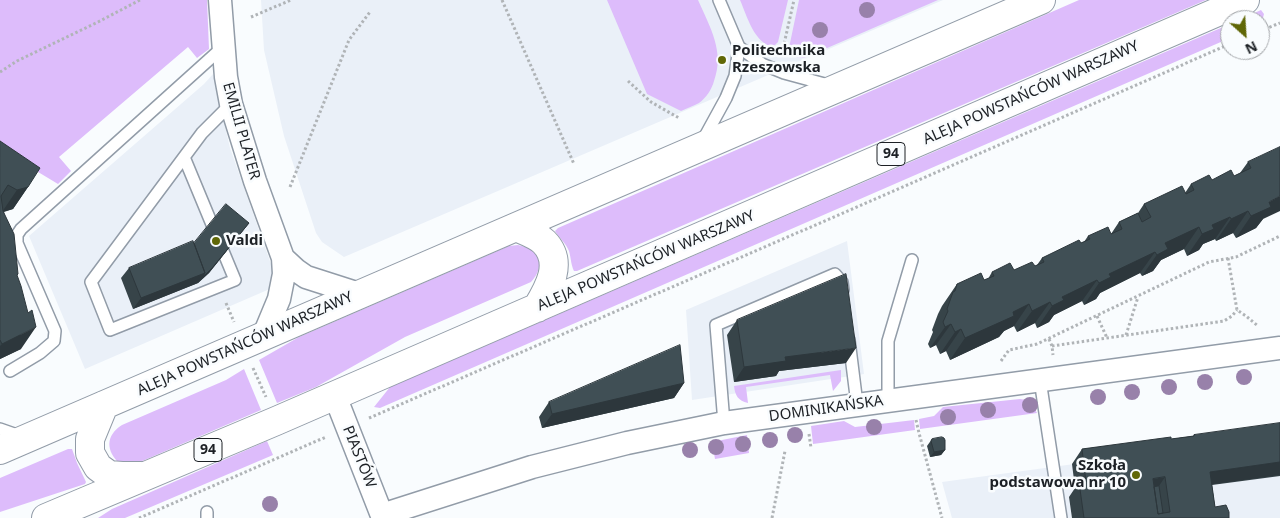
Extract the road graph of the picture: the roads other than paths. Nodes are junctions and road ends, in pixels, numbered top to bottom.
1 (220, 0) edge
2 (719, 0) edge
3 (1041, 0) edge
4 (1245, 0) edge
5 (223, 47) junction
6 (739, 47) junction
7 (838, 87) junction
8 (231, 104) junction
9 (699, 147) junction
10 (184, 157) junction
11 (516, 227) junction
12 (283, 258) junction
13 (912, 260) dead end
14 (359, 294) junction
15 (844, 300) edge
16 (537, 308) junction
17 (848, 329) edge
18 (264, 335) junction
19 (1280, 348) edge
20 (10, 371) dead end
21 (1040, 380) junction
22 (335, 396) junction
23 (888, 401) junction
24 (857, 404) junction
25 (104, 405) junction
26 (724, 423) junction
27 (0, 430) edge
28 (27, 439) junction
29 (0, 450) edge
30 (148, 476) junction
31 (382, 516) edge
32 (46, 518) edge
33 (1061, 518) edge

1 - 5 street, EMILII PLATER
2 - 6 lane
3 - 7 main road, ALEJA POWSTAŃCÓW WARSZAWY
4 - 16 main road, ALEJA POWSTAŃCÓW WARSZAWY / 94
5 - 8 street, EMILII PLATER
5 - 20 lane
6 - 7 lane
6 - 9 lane
7 - 9 main road, ALEJA POWSTAŃCÓW WARSZAWY
8 - 10 lane
8 - 12 street, EMILII PLATER
9 - 11 main road, ALEJA POWSTAŃCÓW WARSZAWY
10 - 10 lane
11 - 14 main road, ALEJA POWSTAŃCÓW WARSZAWY
11 - 16 main road
12 - 14 street, EMILII PLATER
12 - 18 street, EMILII PLATER
13 - 23 lane
14 - 18 main road, ALEJA POWSTAŃCÓW WARSZAWY
15 - 26 lane
16 - 22 main road, ALEJA POWSTAŃCÓW WARSZAWY / 94
17 - 24 lane
18 - 25 main road, ALEJA POWSTAŃCÓW WARSZAWY
19 - 21 street, DOMINIKAŃSKA
21 - 23 street, DOMINIKAŃSKA
21 - 33 lane
22 - 30 main road, ALEJA POWSTAŃCÓW WARSZAWY / 94
22 - 31 street, PIASTÓW
23 - 24 street, DOMINIKAŃSKA
24 - 26 street, DOMINIKAŃSKA
25 - 28 main road, ALEJA POWSTAŃCÓW WARSZAWY
25 - 30 main road
26 - 31 street, DOMINIKAŃSKA
27 - 28 lane
28 - 29 main road, ALEJA POWSTAŃCÓW WARSZAWY
30 - 32 main road, ALEJA POWSTAŃCÓW WARSZAWY / 94

